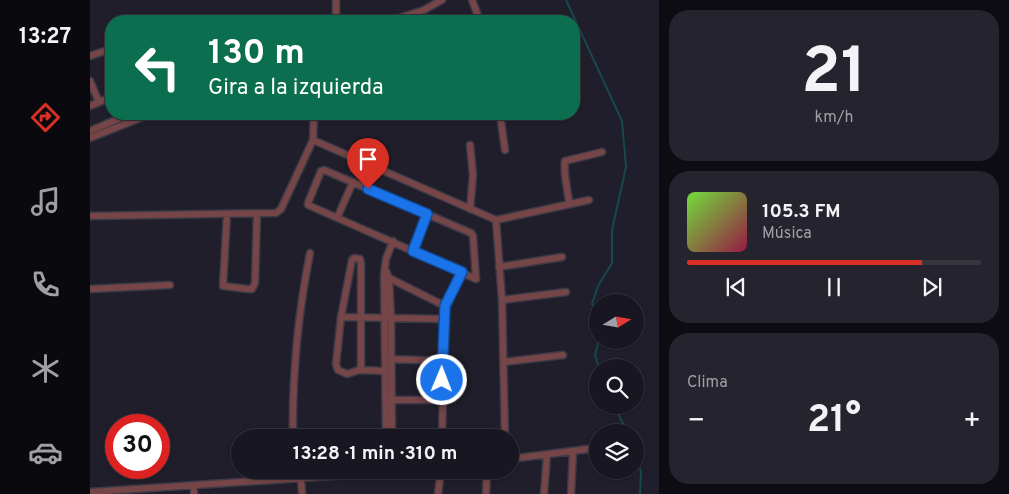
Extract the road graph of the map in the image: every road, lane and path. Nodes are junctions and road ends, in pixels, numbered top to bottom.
1 (336, 0) edge
2 (472, 0) edge
3 (436, 1) edge
4 (336, 15) edge
5 (409, 15) edge
6 (478, 15) edge
7 (105, 51) edge
8 (90, 56) edge
9 (90, 81) edge
10 (105, 100) edge
11 (100, 102) junction
12 (90, 106) edge
13 (115, 120) edge
14 (135, 120) edge
15 (314, 120) edge
16 (501, 120) edge
17 (90, 130) edge
18 (90, 138) edge
19 (313, 140) junction
20 (470, 145) dead end
21 (505, 150) dead end
22 (602, 152) dead end
23 (353, 182) junction
24 (589, 200) dead end
25 (569, 203) junction
26 (470, 209) junction
27 (227, 214) junction
28 (257, 214) junction
29 (427, 214) junction
30 (90, 216) edge
31 (337, 218) junction
32 (496, 220) junction
33 (393, 241) junction
34 (413, 251) junction
35 (310, 253) dead end
36 (562, 257) dead end
37 (499, 267) junction
38 (462, 272) junction
39 (387, 275) junction
40 (170, 285) dead end
41 (90, 289) edge
42 (566, 292) dead end
43 (502, 300) junction
44 (445, 306) junction
45 (341, 317) junction
46 (361, 317) junction
47 (388, 318) junction
48 (444, 318) junction
49 (563, 355) dead end
50 (389, 359) junction
51 (443, 360) junction
52 (504, 362) junction
53 (359, 370) junction
54 (386, 370) junction
55 (390, 400) junction
56 (442, 400) junction
57 (293, 429) edge
58 (387, 429) edge
59 (392, 429) edge
60 (442, 429) edge
61 (505, 429) edge
62 (589, 449) edge
63 (573, 452) junction
64 (547, 455) junction
65 (519, 458) edge
66 (294, 479) edge
67 (301, 479) edge
68 (440, 479) edge
69 (487, 479) edge
70 (194, 486) junction
71 (90, 492) edge
72 (194, 494) edge
73 (302, 494) edge
74 (438, 494) edge
75 (486, 494) edge
76 (544, 494) edge
77 (571, 494) edge

1 - 4 street
2 - 6 street
3 - 5 street
7 - 8 street
9 - 11 street
10 - 11 street
11 - 12 street
13 - 17 street
14 - 18 street
15 - 19 street
16 - 21 street
19 - 26 street
19 - 28 street
20 - 26 street
22 - 25 street
23 - 29 street
23 - 31 street
23 - 31 street
24 - 25 street
25 - 32 street
26 - 32 street
27 - 28 street
27 - 28 street
27 - 30 street
29 - 34 street
29 - 38 street
31 - 33 street
32 - 37 street
33 - 34 street
33 - 39 street
34 - 38 street
35 - 57 street
36 - 37 street
37 - 43 street
38 - 44 street
39 - 44 street
39 - 47 street
40 - 41 street
42 - 43 street
43 - 52 street
44 - 48 street
45 - 46 street
45 - 46 street
45 - 53 street
46 - 47 street
46 - 53 street
47 - 48 street
47 - 50 street
48 - 51 street
49 - 52 street
50 - 51 street
50 - 54 street
50 - 55 street
51 - 56 street
52 - 61 street
53 - 54 street
54 - 55 street
55 - 56 street
55 - 58 street
55 - 59 street
56 - 60 street
62 - 63 street
63 - 64 street
63 - 77 street
64 - 65 street
64 - 76 street
66 - 70 street
67 - 73 street
68 - 74 street
69 - 75 street
70 - 71 street
70 - 72 street

